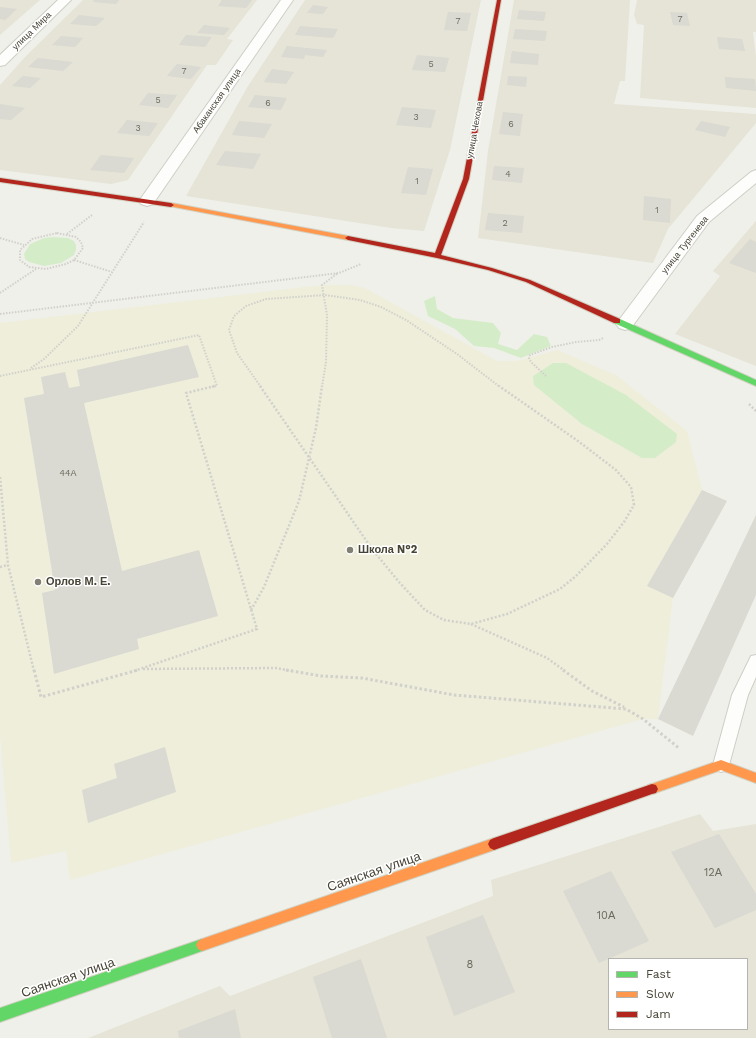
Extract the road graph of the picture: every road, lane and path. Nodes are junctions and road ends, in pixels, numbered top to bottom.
1 (64, 0) edge
2 (286, 0) edge
3 (499, 0) edge
4 (0, 62) edge
5 (756, 176) edge
6 (0, 180) edge
7 (147, 201) junction
8 (145, 221) dead end
9 (0, 238) edge
10 (24, 245) junction
11 (437, 256) junction
12 (74, 260) junction
13 (361, 264) dead end
14 (36, 269) junction
15 (112, 272) junction
16 (338, 272) junction
17 (0, 293) edge
18 (325, 295) junction
19 (93, 303) junction
20 (0, 314) edge
21 (625, 324) junction
22 (29, 369) junction
23 (0, 376) edge
24 (546, 376) dead end
25 (756, 382) edge
26 (309, 458) junction
27 (0, 477) edge
28 (8, 565) junction
29 (0, 567) edge
30 (251, 610) junction
31 (471, 624) junction
32 (756, 661) edge
33 (141, 669) junction
34 (626, 709) junction
35 (682, 750) dead end
36 (721, 765) junction
37 (756, 778) edge
38 (0, 1015) edge

1 - 4 street, улица Мира
2 - 7 street, Абаканская улица
3 - 11 street, улица Чехова
5 - 21 street, улица Тургенева
6 - 7 street
7 - 11 street
8 - 15 path
9 - 10 path
10 - 12 path
10 - 14 path
11 - 21 street
12 - 14 path
12 - 15 path
13 - 16 path
14 - 17 path
15 - 19 path
16 - 18 path
16 - 19 path
18 - 26 path
18 - 26 path
18 - 31 path
19 - 20 path
19 - 22 path
21 - 24 path
21 - 25 street
22 - 23 path
22 - 30 path
26 - 30 path
26 - 31 path
27 - 28 path
28 - 29 path
28 - 33 path
30 - 33 path
31 - 34 path
32 - 36 lane
33 - 34 path
34 - 35 path
36 - 37 street
36 - 38 street, Саянская улица

